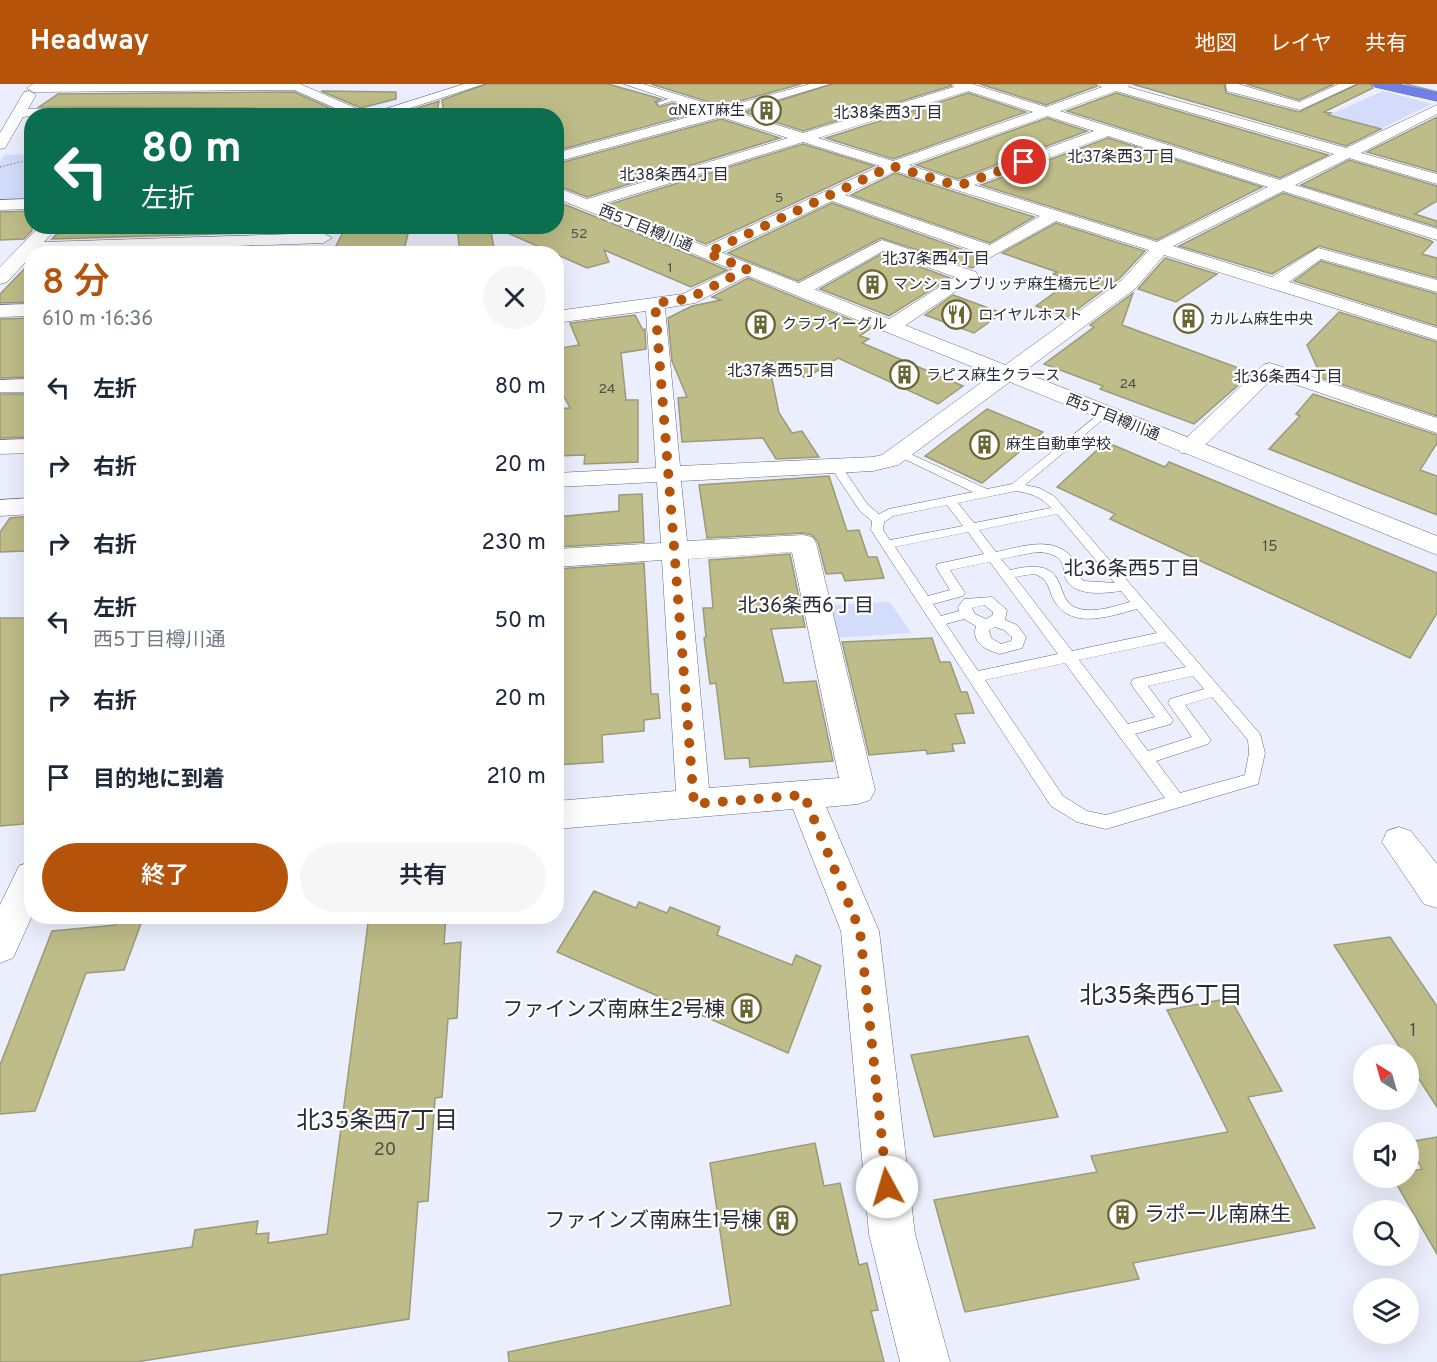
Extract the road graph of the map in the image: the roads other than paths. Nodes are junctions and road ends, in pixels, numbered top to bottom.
1 (478, 84) edge
2 (630, 84) edge
3 (824, 84) edge
4 (1232, 84) edge
5 (1350, 84) edge
6 (1380, 84) edge
7 (1428, 84) edge
8 (291, 85) edge
9 (963, 85) edge
10 (1114, 85) edge
11 (34, 86) edge
12 (1437, 86) edge
13 (1437, 97) edge
14 (679, 102) junction
15 (660, 103) dead end
16 (345, 108) edge
17 (387, 108) edge
18 (1437, 109) edge
19 (0, 112) edge
20 (721, 112) junction
21 (1045, 112) junction
22 (19, 113) junction
23 (24, 113) edge
24 (1107, 131) junction
25 (23, 133) dead end
26 (2, 137) edge
27 (802, 138) junction
28 (1347, 153) junction
29 (564, 156) edge
30 (892, 166) junction
31 (1437, 179) edge
32 (958, 186) junction
33 (1281, 186) junction
34 (564, 195) edge
35 (831, 195) junction
36 (24, 204) edge
37 (587, 204) junction
38 (0, 205) edge
39 (1053, 216) junction
40 (41, 234) edge
41 (1437, 235) edge
42 (323, 239) edge
43 (30, 246) edge
44 (94, 246) edge
45 (1158, 249) junction
46 (24, 252) edge
47 (707, 253) junction
48 (747, 269) junction
49 (0, 278) edge
50 (1274, 284) junction
51 (1437, 286) edge
52 (800, 290) junction
53 (655, 303) junction
54 (24, 310) edge
55 (0, 311) edge
56 (564, 316) edge
57 (890, 327) junction
58 (1437, 334) edge
59 (1008, 375) junction
60 (24, 385) edge
61 (0, 386) edge
62 (1104, 413) junction
63 (1437, 426) edge
64 (24, 446) edge
65 (0, 447) edge
66 (1189, 448) junction
67 (902, 454) junction
68 (836, 466) junction
69 (667, 474) junction
70 (564, 480) edge
71 (1016, 487) junction
72 (985, 493) junction
73 (950, 500) junction
74 (24, 506) edge
75 (0, 508) edge
76 (1059, 510) junction
77 (878, 520) junction
78 (971, 528) junction
79 (887, 545) junction
80 (1437, 546) edge
81 (673, 550) junction
82 (564, 557) edge
83 (994, 558) junction
84 (1006, 574) junction
85 (1124, 586) junction
86 (925, 601) junction
87 (1139, 604) junction
88 (966, 614) junction
89 (938, 621) junction
90 (991, 623) junction
91 (1167, 636) junction
92 (1009, 648) junction
93 (1068, 657) junction
94 (1021, 667) junction
95 (1196, 670) junction
96 (975, 677) junction
97 (1214, 691) junction
98 (1124, 731) junction
99 (1144, 758) junction
100 (804, 795) junction
101 (1177, 801) junction
102 (694, 804) junction
103 (564, 813) edge
104 (1399, 842) dead end
105 (1437, 892) edge
106 (24, 894) edge
107 (0, 945) edge
108 (924, 1362) edge

1 - 17 street
2 - 14 street
3 - 20 street
4 - 5 street
6 - 13 highway
7 - 12 highway
8 - 11 street
8 - 16 street
9 - 21 street
9 - 27 street
10 - 21 street
10 - 28 street
11 - 22 street
14 - 15 lane
14 - 20 street
18 - 28 street
19 - 22 street
20 - 27 street
20 - 29 street
21 - 24 street
21 - 30 street
22 - 23 street
22 - 26 street
24 - 32 street
24 - 33 street
25 - 26 street
27 - 30 street
27 - 37 street
28 - 31 street
28 - 33 street
30 - 32 street
30 - 35 street
32 - 39 street
33 - 41 street
33 - 45 street
34 - 37 street, 西5丁目樽川通
35 - 39 street
35 - 47 street
36 - 38 street
37 - 47 street, 西5丁目樽川通
39 - 45 street
40 - 43 street
42 - 44 street
45 - 50 street
45 - 59 street
46 - 49 street
47 - 48 street, 西5丁目樽川通
48 - 52 street, 西5丁目樽川通
48 - 53 street
50 - 51 street
50 - 58 street
52 - 57 street, 西5丁目樽川通
52 - 57 street
53 - 56 street
53 - 69 street
54 - 55 street
57 - 59 street, 西5丁目樽川通
59 - 62 street, 西5丁目樽川通
59 - 67 street
60 - 61 street
62 - 66 street, 西5丁目樽川通
62 - 71 lane
63 - 66 street
64 - 65 street
66 - 80 street, 西5丁目樽川通
67 - 68 street
67 - 72 lane
68 - 69 street
68 - 77 lane
69 - 70 street
69 - 81 street
71 - 72 lane
71 - 76 lane
72 - 73 lane
73 - 77 lane
73 - 78 lane
74 - 75 street
76 - 78 lane
76 - 85 lane
77 - 79 lane
78 - 79 lane
78 - 83 lane
79 - 86 lane
81 - 82 street
81 - 100 street
81 - 102 street
83 - 84 lane
83 - 85 lane
83 - 86 lane
84 - 87 lane
84 - 93 lane
85 - 87 lane
86 - 89 lane
87 - 91 lane
88 - 89 lane
88 - 90 lane
88 - 90 lane
89 - 96 lane
90 - 92 lane
90 - 92 lane
91 - 93 lane
91 - 95 lane
92 - 94 lane
93 - 94 lane
93 - 98 lane
94 - 96 lane
95 - 97 lane
95 - 98 lane
96 - 101 lane
97 - 99 lane
97 - 101 lane
98 - 99 lane
99 - 101 lane
100 - 102 street
100 - 108 street
102 - 103 street
104 - 105 street
106 - 107 street

